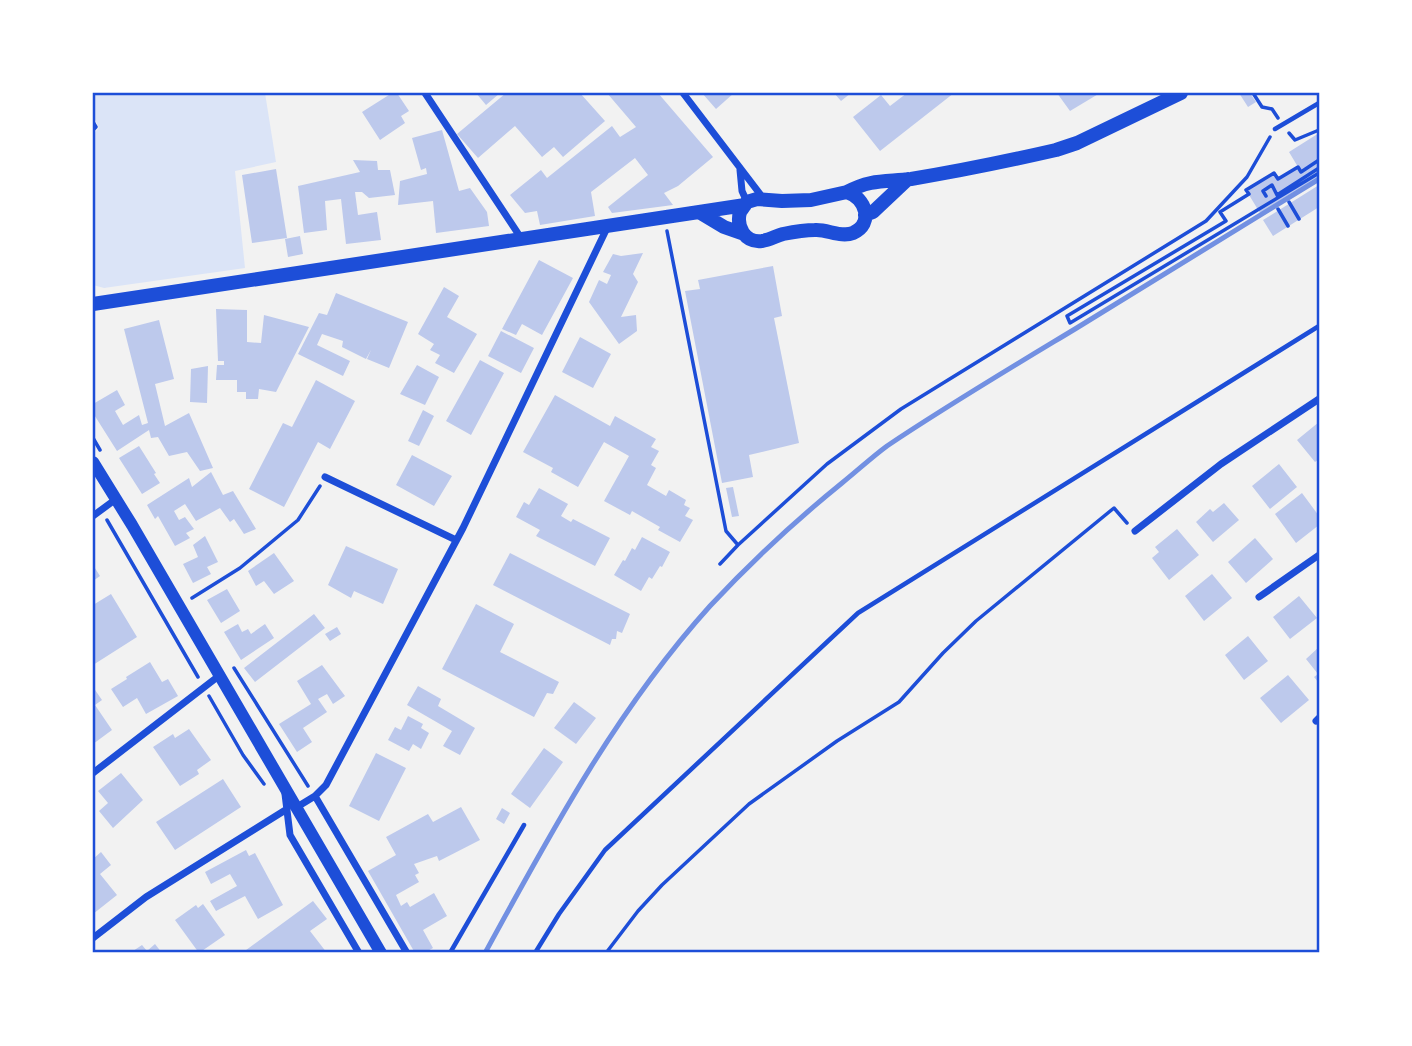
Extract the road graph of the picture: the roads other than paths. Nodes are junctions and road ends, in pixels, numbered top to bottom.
1 (425, 93) edge
2 (683, 93) edge
3 (1181, 93) edge
4 (1319, 103) edge
5 (1275, 129) road end
6 (740, 169) junction
7 (908, 179) junction
8 (847, 192) junction
9 (764, 199) junction
10 (746, 204) junction
11 (699, 212) junction
12 (865, 215) junction
13 (608, 225) junction
14 (744, 234) junction
15 (521, 239) junction
16 (93, 304) edge
17 (1319, 326) edge
18 (1319, 399) edge
19 (93, 462) edge
20 (326, 477) road end
21 (116, 499) junction
22 (93, 516) edge
23 (1135, 531) road end
24 (456, 540) junction
25 (1319, 555) edge
26 (1259, 597) dead end
27 (220, 675) junction
28 (93, 773) edge
29 (315, 796) junction
30 (292, 808) junction
31 (524, 825) dead end
32 (93, 938) edge
33 (359, 953) edge
34 (381, 953) edge
35 (407, 953) edge
36 (450, 953) edge
37 (535, 953) edge

1 - 15 street
2 - 6 street
3 - 7 main road
4 - 5 lane
6 - 9 street
6 - 10 street
7 - 8 main road
7 - 12 main road
8 - 9 main road
8 - 12 main road
9 - 10 main road
10 - 11 main road
10 - 14 main road
11 - 13 main road
11 - 14 main road
12 - 14 main road
13 - 15 main road
13 - 24 street
15 - 16 main road
17 - 37 lane
18 - 23 street
19 - 21 main road
20 - 24 street
21 - 22 street
21 - 27 main road
24 - 29 street
25 - 26 street
27 - 28 street
27 - 30 main road
29 - 30 street
29 - 35 street
30 - 32 street
30 - 33 street
30 - 34 main road
31 - 36 lane

